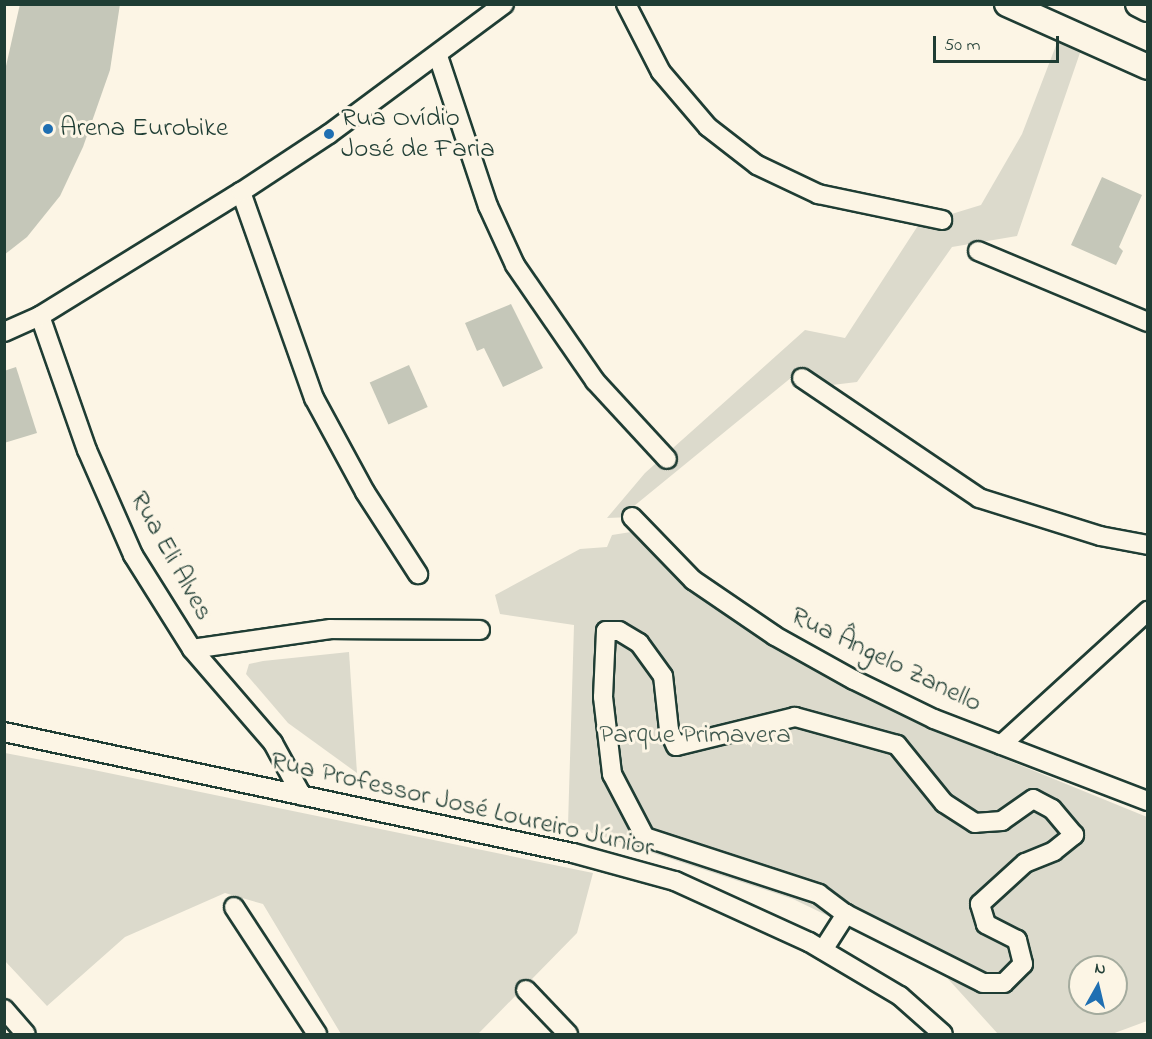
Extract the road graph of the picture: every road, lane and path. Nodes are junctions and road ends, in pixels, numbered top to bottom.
1 (504, 4) edge
2 (626, 4) edge
3 (1007, 4) edge
4 (1137, 4) edge
5 (1148, 9) edge
6 (438, 56) junction
7 (1148, 67) edge
8 (241, 192) junction
9 (942, 220) dead end
10 (978, 251) dead end
11 (40, 316) junction
12 (1148, 322) edge
13 (4, 332) edge
14 (802, 378) dead end
15 (667, 459) dead end
16 (632, 517) dead end
17 (1148, 545) edge
18 (418, 574) dead end
19 (1148, 611) edge
20 (480, 630) dead end
21 (192, 649) junction
22 (4, 732) edge
23 (1001, 745) junction
24 (302, 796) junction
25 (1148, 801) edge
26 (234, 907) dead end
27 (846, 914) junction
28 (823, 950) junction
29 (526, 990) dead end
30 (4, 1009) edge
31 (26, 1035) edge
32 (317, 1035) edge
33 (568, 1035) edge
34 (943, 1035) edge

1 - 6 street
2 - 9 street
3 - 7 main road
4 - 5 main road
6 - 8 street
6 - 15 street
8 - 11 street
8 - 18 street
10 - 12 street
11 - 13 street
11 - 21 street, Rua Eli Alves
14 - 17 street
16 - 23 street, Rua Ângelo Zanello
19 - 23 street
20 - 21 street
21 - 24 street, Rua Eli Alves
22 - 24 street, Rua Professor José Loureiro Júnior
23 - 25 street, Rua Ângelo Zanello
24 - 28 street, Rua Professor José Loureiro Júnior
26 - 32 street
27 - 27 street
27 - 28 street
28 - 34 street, Rua Professor José Loureiro Júnior
29 - 33 street
30 - 31 street

